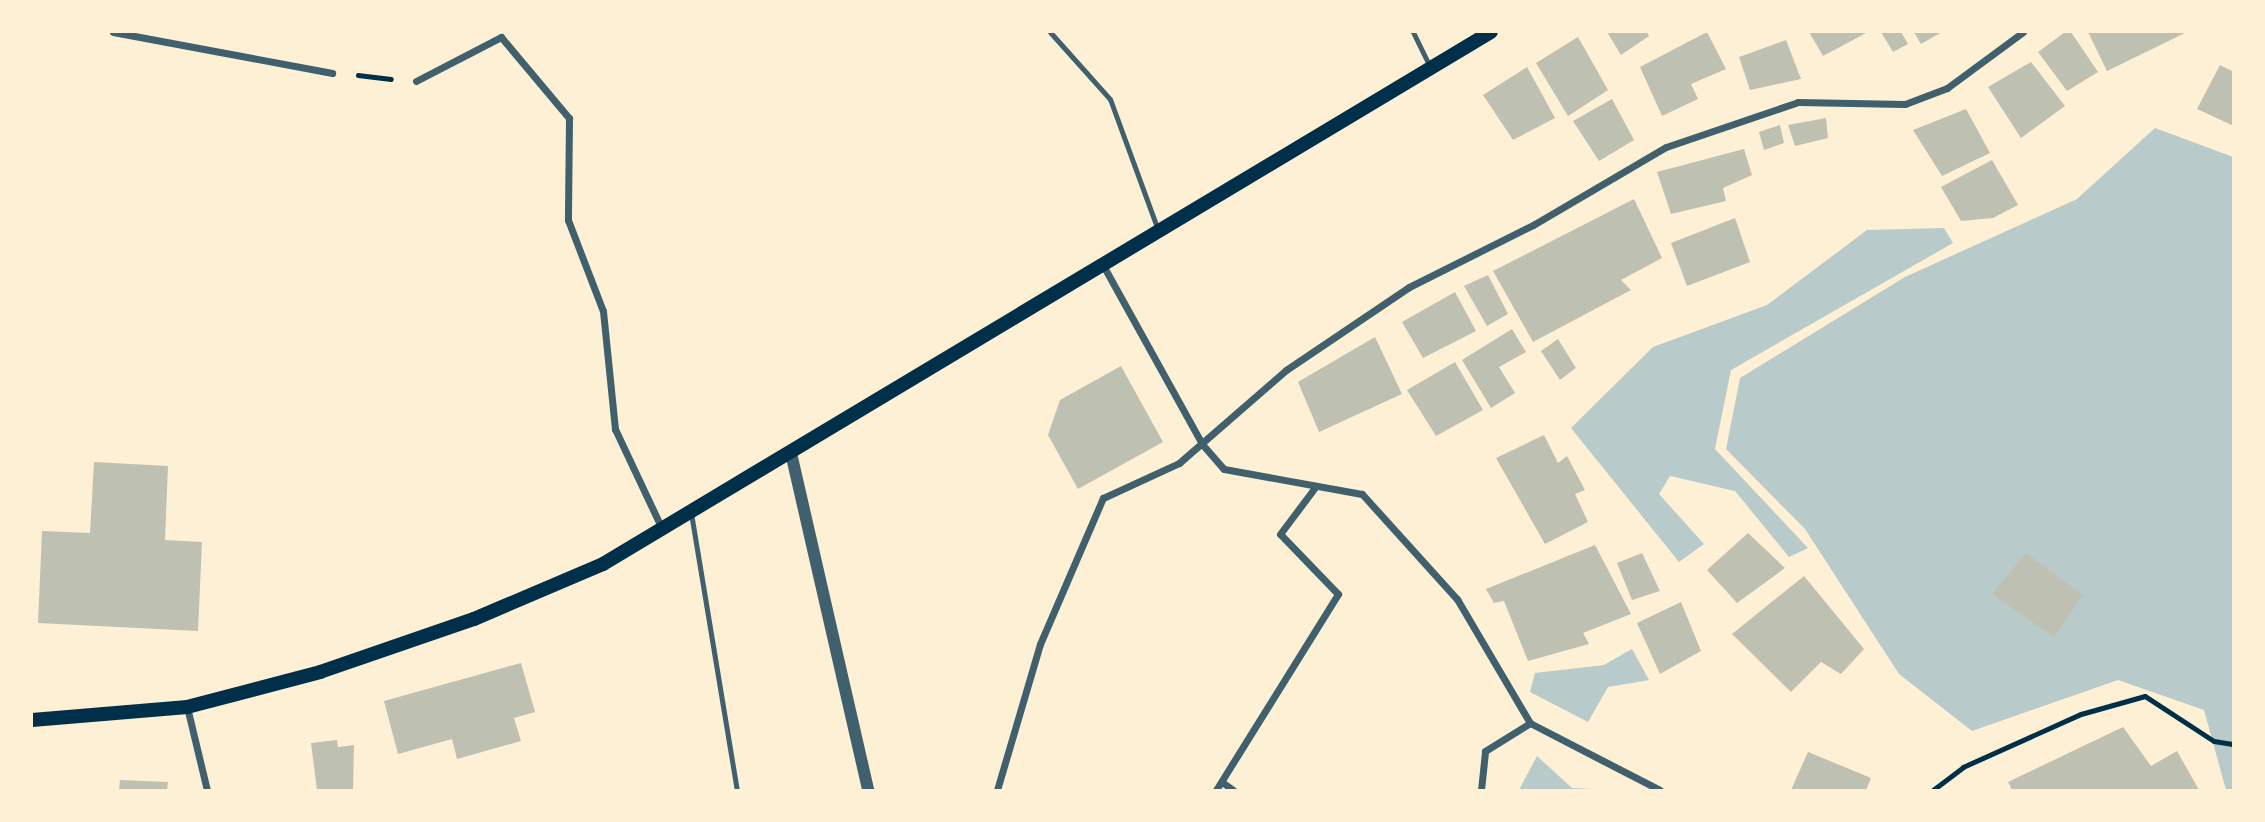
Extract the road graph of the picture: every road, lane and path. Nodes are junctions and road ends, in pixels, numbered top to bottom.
1 (113, 32) edge
2 (1050, 32) edge
3 (1413, 32) edge
4 (1491, 32) edge
5 (2022, 32) edge
6 (499, 34) edge
7 (1431, 68) junction
8 (332, 73) joint
9 (416, 81) joint
10 (1159, 233) junction
11 (1104, 267) junction
12 (1202, 444) junction
13 (791, 453) junction
14 (1316, 486) junction
15 (691, 513) junction
16 (663, 530) junction
17 (187, 707) junction
18 (32, 720) edge
19 (1530, 723) junction
20 (2234, 744) edge
21 (1222, 782) junction
22 (207, 790) edge
23 (737, 790) edge
24 (868, 790) edge
25 (997, 790) edge
26 (1216, 790) edge
27 (1233, 790) edge
28 (1481, 790) edge
29 (1660, 790) edge
30 (1933, 790) edge

1 - 8 street
2 - 10 lane
3 - 7 lane
4 - 7 main road
5 - 12 street
6 - 9 street
6 - 16 street
7 - 10 main road
8 - 9 path
10 - 11 main road
11 - 12 street
11 - 13 main road
12 - 14 street
12 - 25 street
13 - 15 main road
13 - 24 street
14 - 19 street
14 - 21 street
15 - 16 main road
15 - 23 lane
16 - 17 main road
17 - 18 main road
17 - 22 street
19 - 28 street
19 - 29 street
20 - 30 path
21 - 26 street
21 - 27 street

